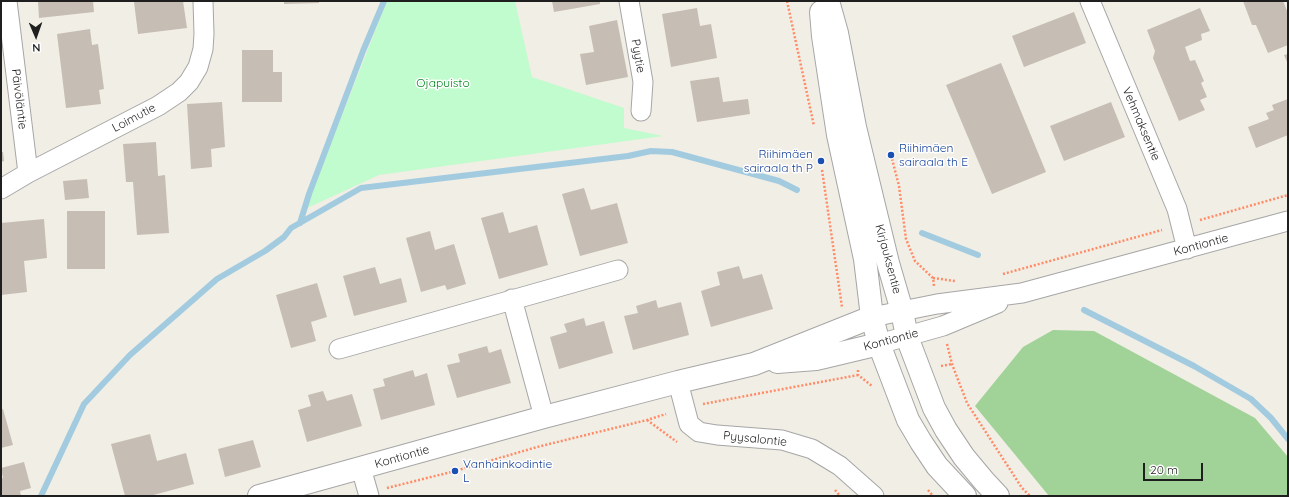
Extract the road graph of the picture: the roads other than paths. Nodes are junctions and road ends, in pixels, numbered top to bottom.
1 (7, 1) edge
2 (203, 1) edge
3 (629, 1) edge
4 (820, 1) edge
5 (828, 1) edge
6 (1090, 1) edge
7 (641, 111) dead end
8 (28, 173) junction
9 (1, 189) edge
10 (1288, 221) edge
11 (1187, 249) junction
12 (618, 270) dead end
13 (1022, 293) junction
14 (512, 299) junction
15 (902, 311) junction
16 (872, 317) junction
17 (907, 337) junction
18 (879, 344) junction
19 (339, 349) dead end
20 (754, 364) junction
21 (678, 382) junction
22 (544, 417) junction
23 (361, 468) junction
24 (368, 495) edge
25 (259, 496) edge
26 (874, 496) edge
27 (965, 496) edge
28 (998, 496) edge

1 - 8 street, Päivöläntie
2 - 8 street, Loimutie
3 - 7 street, Pyytie
4 - 16 street, Kirjauksentie
5 - 15 street, Kirjauksentie
6 - 11 street, Vehmaksentie
8 - 9 street, Loimutie
10 - 11 street, Kontiontie
11 - 13 street, Kontiontie
12 - 14 street
13 - 15 street, Kontiontie
13 - 17 street, Kontiontie
14 - 19 street
14 - 22 street
15 - 16 street, Kontiontie
15 - 17 street, Kirjauksentie
16 - 18 street, Kirjauksentie
16 - 20 street, Kontiontie
17 - 18 street, Kontiontie
17 - 28 street, Kirjauksentie
18 - 20 street, Kontiontie
18 - 27 street, Kirjauksentie
20 - 21 street, Kontiontie
21 - 22 street, Kontiontie
21 - 26 street, Pyysalontie
22 - 23 street, Kontiontie
23 - 24 street
23 - 25 street, Kontiontie

